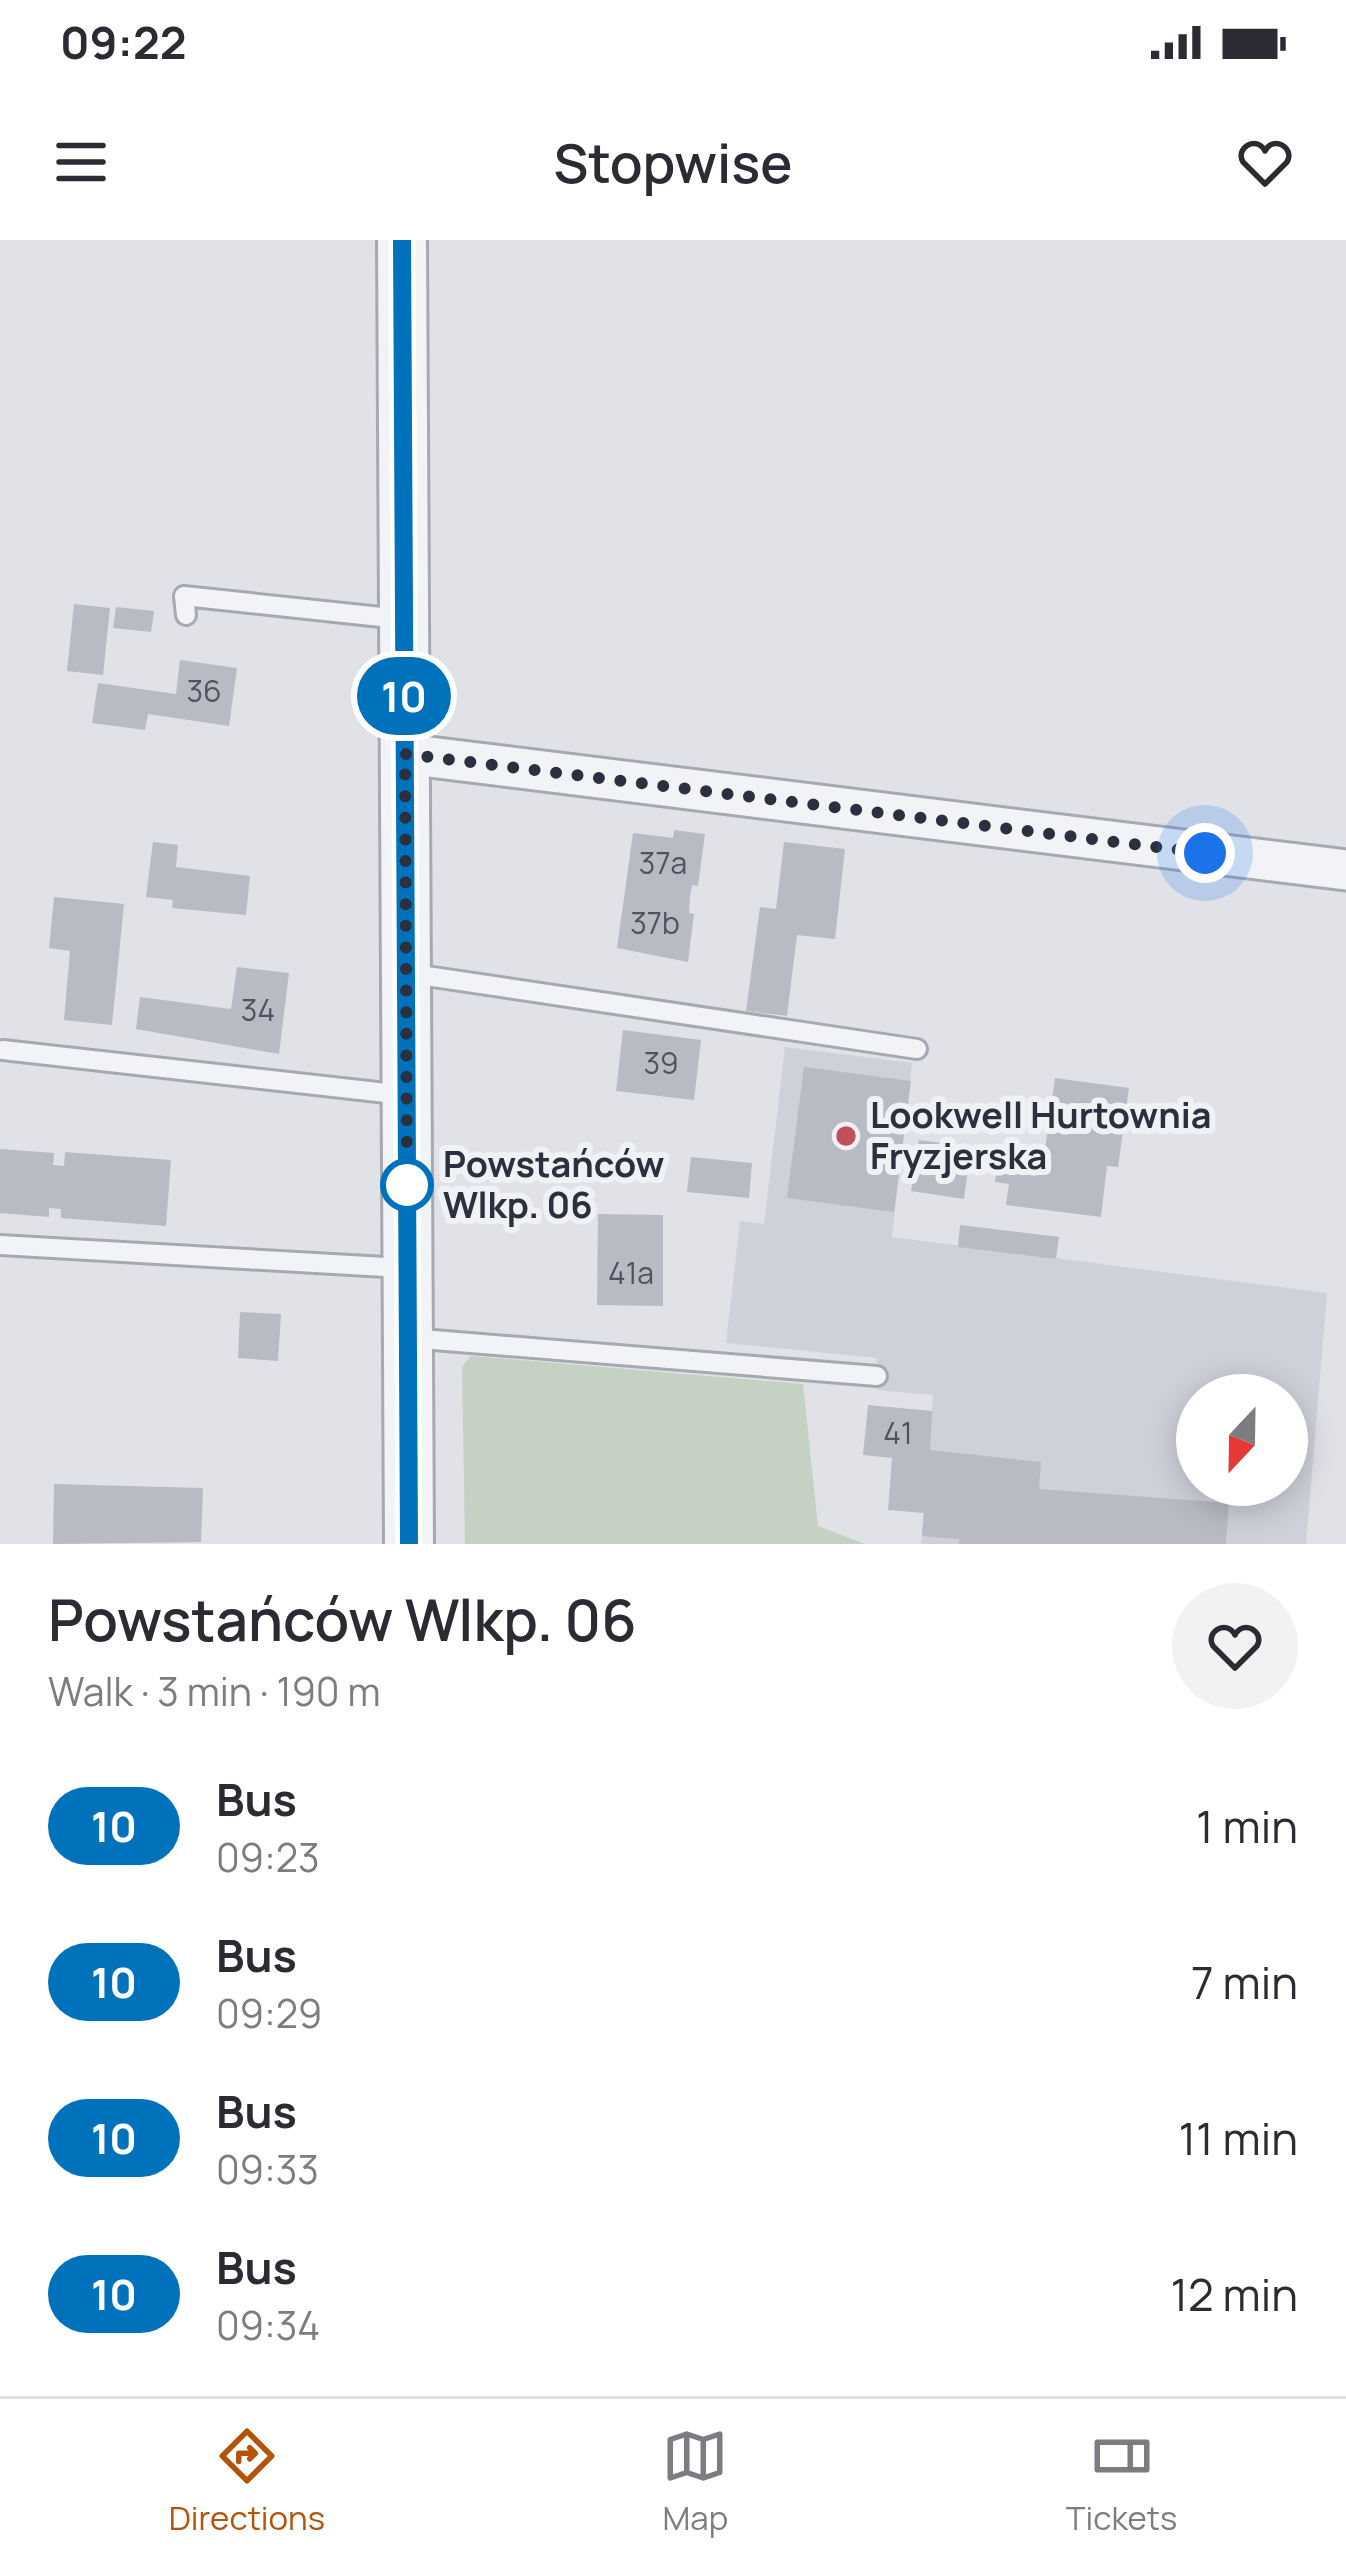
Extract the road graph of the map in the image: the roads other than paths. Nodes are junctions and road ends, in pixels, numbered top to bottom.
1 (402, 240) edge
2 (186, 615) dead end
3 (404, 620) junction
4 (405, 754) junction
5 (1346, 870) edge
6 (406, 973) junction
7 (917, 1049) dead end
8 (3, 1050) dead end
9 (407, 1095) junction
10 (0, 1245) edge
11 (408, 1268) junction
12 (408, 1338) junction
13 (877, 1376) dead end
14 (409, 1544) edge

1 - 3 street
2 - 3 lane
3 - 4 street
4 - 5 street
4 - 6 street
6 - 7 lane
6 - 9 street
8 - 9 lane
9 - 11 street
10 - 11 lane
11 - 12 street
12 - 13 lane
12 - 14 street

